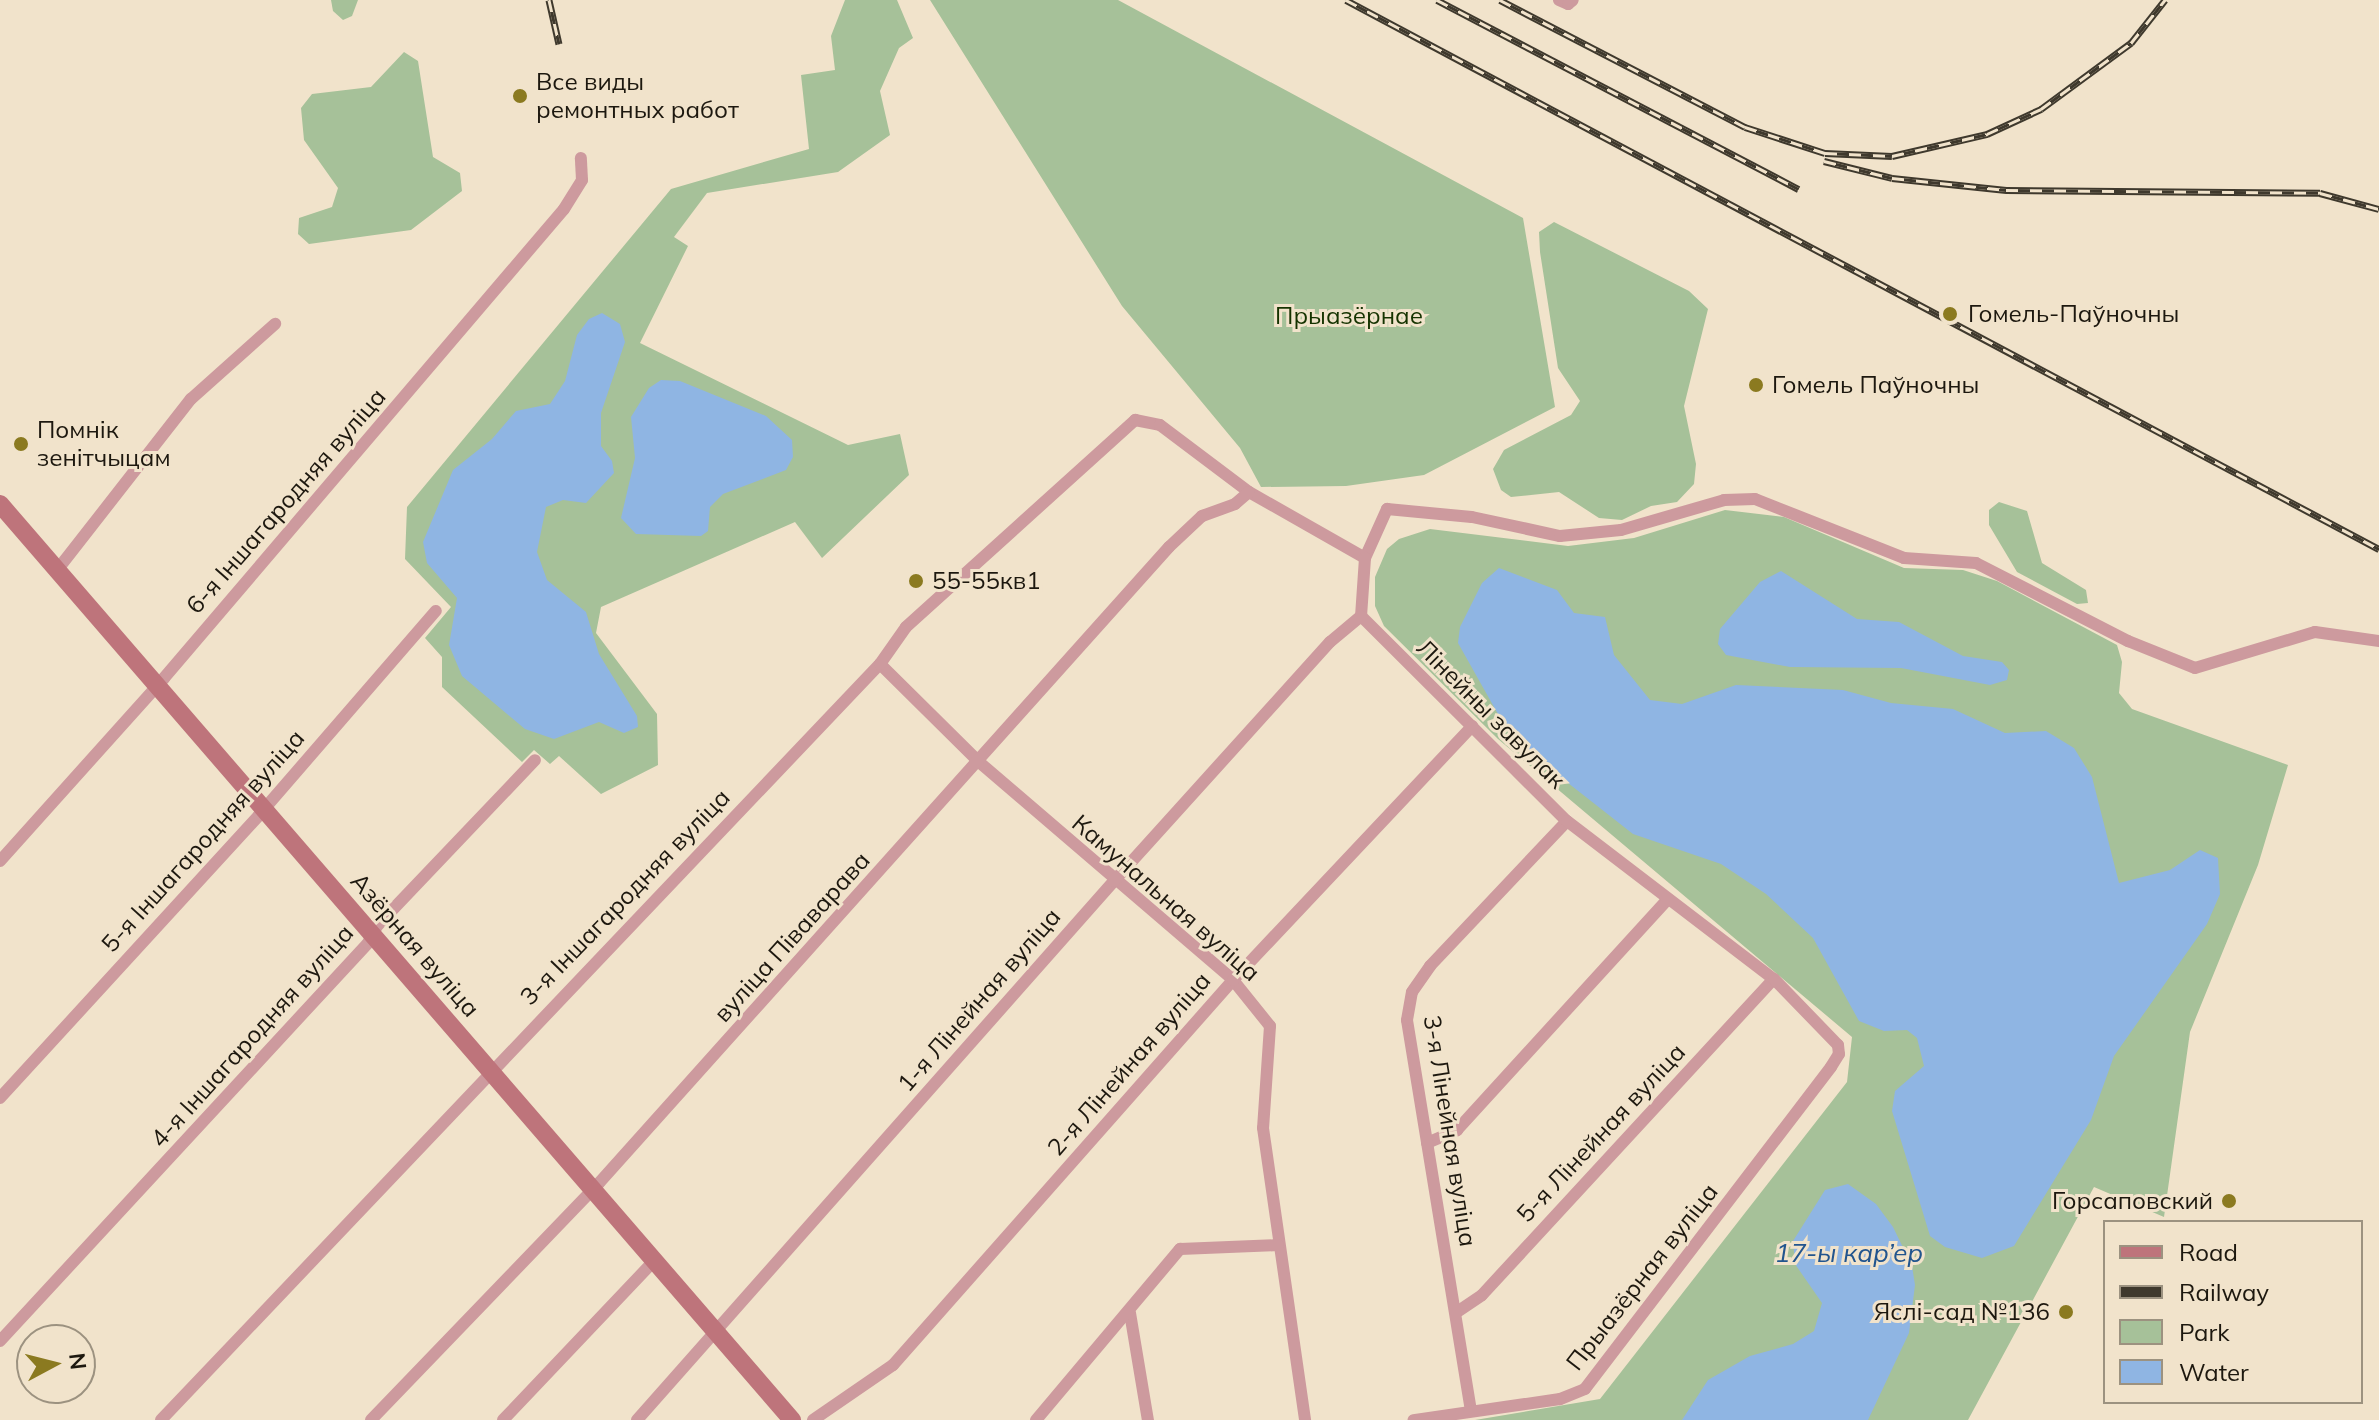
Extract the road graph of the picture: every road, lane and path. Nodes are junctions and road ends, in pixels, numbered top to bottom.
1 (581, 158) dead end
2 (275, 324) dead end
3 (1249, 492) junction
4 (0, 504) edge
5 (1365, 558) junction
6 (58, 569) junction
7 (436, 611) dead end
8 (1361, 616) junction
9 (2379, 641) edge
10 (880, 664) junction
11 (158, 684) junction
12 (1472, 726) junction
13 (535, 760) dead end
14 (979, 762) junction
15 (264, 808) junction
16 (1567, 821) junction
17 (0, 861) edge
18 (1114, 881) junction
19 (1668, 899) junction
20 (373, 934) junction
21 (1774, 979) junction
22 (1233, 980) junction
23 (1839, 1054) joint
24 (491, 1069) junction
25 (0, 1098) edge
26 (1427, 1143) junction
27 (593, 1188) junction
28 (1278, 1245) junction
29 (655, 1260) junction
30 (1457, 1312) junction
31 (1130, 1313) junction
32 (716, 1331) junction
33 (0, 1341) edge
34 (1471, 1411) junction
35 (161, 1420) edge
36 (371, 1420) edge
37 (503, 1420) edge
38 (637, 1420) edge
39 (792, 1420) edge
40 (813, 1420) edge
41 (1036, 1420) edge
42 (1148, 1420) edge
43 (1305, 1420) edge
44 (1414, 1420) edge

1 - 11 street, 6-я Іншагародняя вуліца
2 - 6 street
3 - 5 street
3 - 10 street, 3-я Іншагародняя вуліца
3 - 14 street, вуліца Піваварава
4 - 6 street, Азёрная вуліца
5 - 8 street
5 - 9 street
6 - 11 street, Азёрная вуліца
7 - 15 street, 5-я Іншагародняя вуліца
8 - 12 street, Лінейны завулак
8 - 18 street, 1-я Лінейная вуліца
10 - 14 street, Камунальная вуліца
10 - 24 street, 3-я Іншагародняя вуліца
11 - 15 street, Азёрная вуліца
11 - 17 street, 6-я Іншагародняя вуліца
12 - 16 street, Лінейны завулак
12 - 22 street, 2-я Лінейная вуліца
13 - 20 street, 4-я Іншагародняя вуліца
14 - 18 street, Камунальная вуліца
14 - 27 street, вуліца Піваварава
15 - 20 street, Азёрная вуліца
15 - 25 street, 5-я Іншагародняя вуліца
16 - 19 street, Лінейны завулак
16 - 26 street, 3-я Лінейная вуліца
18 - 22 street, Камунальная вуліца
18 - 32 street, 1-я Лінейная вуліца
19 - 21 street, Лінейны завулак
19 - 26 street
20 - 24 street, Азёрная вуліца
20 - 33 street, 4-я Іншагародняя вуліца
21 - 23 street, Лінейны завулак
21 - 30 street, 5-я Лінейная вуліца
22 - 28 street, Камунальная вуліца
22 - 40 street, 2-я Лінейная вуліца
23 - 34 street, Прыазёрная вуліца
24 - 27 street, Азёрная вуліца
24 - 35 street, 3-я Іншагародняя вуліца
26 - 30 street, 3-я Лінейная вуліца
27 - 29 street, Азёрная вуліца
27 - 36 street, вуліца Піваварава
28 - 31 street
28 - 43 street, Камунальная вуліца
29 - 32 street, Азёрная вуліца
29 - 37 street
30 - 34 street, 3-я Лінейная вуліца
31 - 41 street
31 - 42 street
32 - 38 street, 1-я Лінейная вуліца
32 - 39 street, Азёрная вуліца
34 - 44 street, Прыазёрная вуліца

